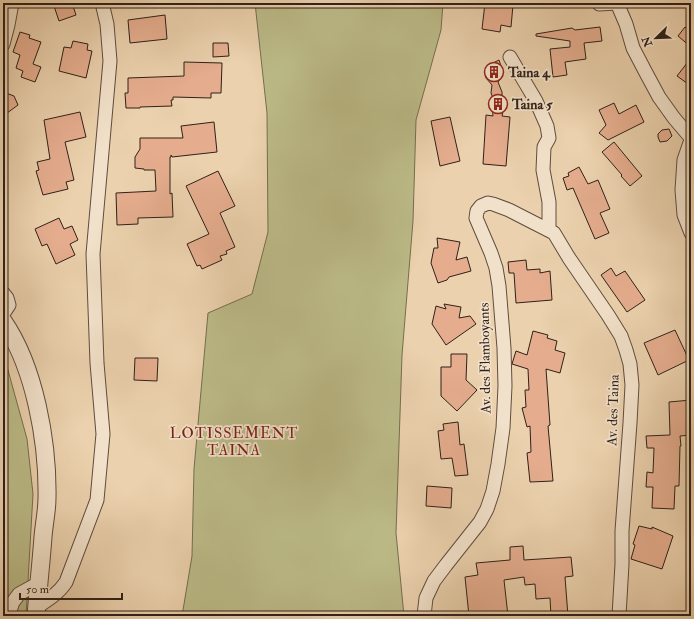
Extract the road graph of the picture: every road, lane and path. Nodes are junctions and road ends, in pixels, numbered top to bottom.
1 (12, 3) edge
2 (102, 3) edge
3 (617, 3) edge
4 (599, 4) dead end
5 (3, 44) edge
6 (510, 57) dead end
7 (691, 139) edge
8 (549, 230) junction
9 (691, 233) edge
10 (3, 293) edge
11 (3, 314) edge
12 (3, 321) edge
13 (39, 583) junction
14 (36, 611) edge
15 (8, 616) edge
16 (424, 616) edge
17 (619, 616) edge

1 - 5 street
2 - 14 street
3 - 4 street
3 - 7 street
6 - 8 street
7 - 9 street
8 - 16 street, Av. des Flamboyants
8 - 17 street, Av. des Taina
10 - 11 street
12 - 13 street
13 - 14 street
13 - 15 street

